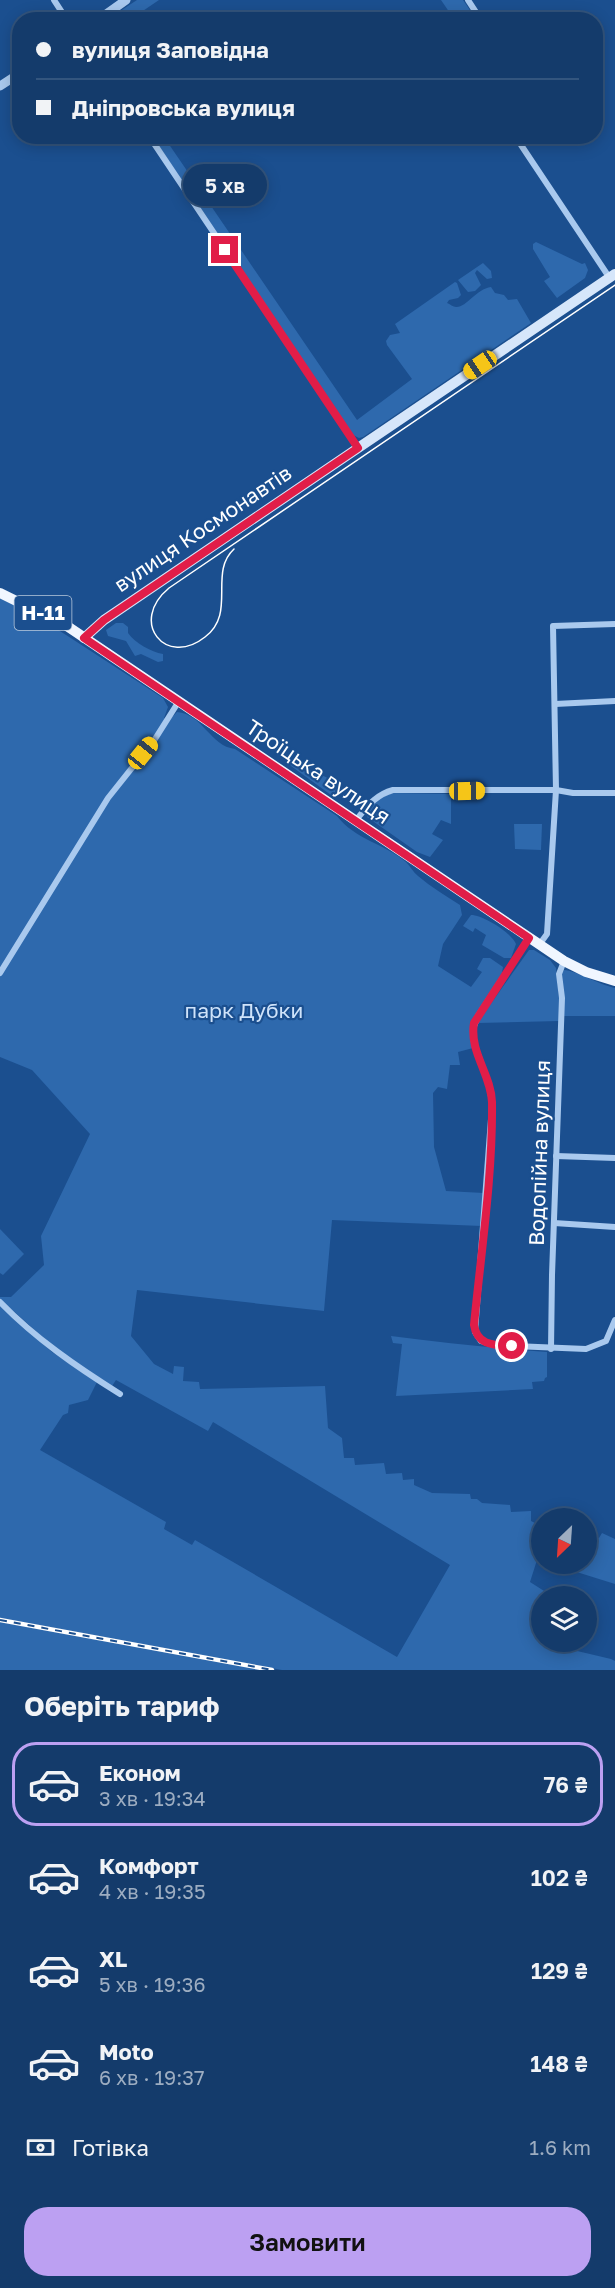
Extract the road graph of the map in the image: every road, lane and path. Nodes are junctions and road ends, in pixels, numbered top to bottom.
1 (126, 0) edge
2 (109, 12) edge
3 (154, 144) edge
4 (522, 144) edge
5 (612, 275) edge
6 (358, 448) junction
7 (0, 593) edge
8 (615, 624) edge
9 (84, 638) junction
10 (179, 701) junction
11 (615, 701) edge
12 (555, 704) junction
13 (556, 790) junction
14 (615, 793) edge
15 (356, 820) junction
16 (529, 938) junction
17 (539, 945) junction
18 (564, 961) junction
19 (0, 973) edge
20 (615, 981) edge
21 (556, 1156) junction
22 (615, 1158) edge
23 (554, 1223) junction
24 (615, 1227) edge
25 (0, 1302) edge
26 (615, 1320) edge
27 (551, 1349) junction
28 (120, 1394) dead end

1 - 2 street
3 - 6 street
4 - 5 street
5 - 6 main road, вулиця Космонавтів
6 - 9 main road, вулиця Космонавтів
7 - 9 main road, Троїцька вулиця / Н-11
8 - 12 street
9 - 10 main road, Троїцька вулиця / Н-11
10 - 15 main road, Троїцька вулиця / Н-11
10 - 19 street
11 - 12 street
12 - 13 street
13 - 14 street
13 - 15 street
13 - 17 street
15 - 16 main road, Троїцька вулиця / Н-11
16 - 17 main road, Троїцька вулиця / Н-11
16 - 27 street
17 - 18 main road, Троїцька вулиця / Н-11
18 - 20 main road, Троїцька вулиця / Н-11
18 - 21 street, Водопійна вулиця
21 - 22 street
21 - 23 street, Водопійна вулиця
23 - 24 street
23 - 27 street, Водопійна вулиця
25 - 28 street
26 - 27 street

